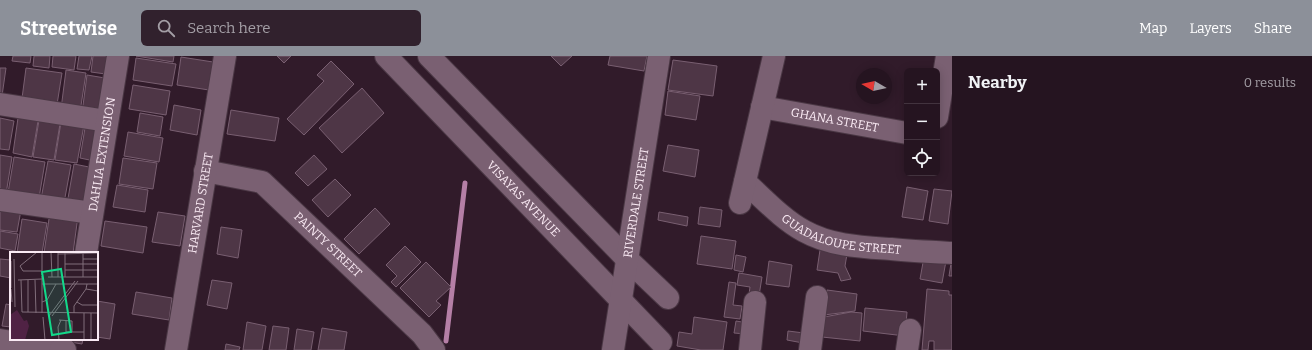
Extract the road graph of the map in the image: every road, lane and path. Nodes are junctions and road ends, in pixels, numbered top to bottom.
1 (118, 56) edge
2 (225, 56) edge
3 (386, 56) edge
4 (429, 56) edge
5 (659, 56) edge
6 (774, 56) edge
7 (947, 56) edge
8 (0, 104) edge
9 (939, 104) edge
10 (762, 108) junction
11 (107, 121) junction
12 (904, 132) edge
13 (205, 171) junction
14 (745, 182) junction
15 (0, 200) edge
16 (740, 204) dead end
17 (92, 213) junction
18 (86, 252) edge
19 (952, 253) edge
20 (627, 259) junction
21 (817, 297) dead end
22 (668, 298) dead end
23 (621, 299) junction
24 (755, 302) dead end
25 (0, 340) edge
26 (661, 342) dead end
27 (57, 349) edge
28 (176, 350) edge
29 (434, 350) edge
30 (613, 350) edge
31 (750, 350) edge
32 (810, 350) edge

1 - 11 street, DAHLIA EXTENSION
2 - 13 street, HARVARD STREET
3 - 23 street, VISAYAS AVENUE
4 - 20 street
5 - 20 street, RIVERDALE STREET
6 - 10 street
7 - 9 street
8 - 11 street
10 - 12 street, GHANA STREET
10 - 14 street
11 - 17 street, DAHLIA EXTENSION
13 - 28 street, HARVARD STREET
13 - 29 street, PAINTY STREET
14 - 16 street
14 - 19 street, GUADALOUPE STREET
15 - 17 street
17 - 18 street, DAHLIA EXTENSION
20 - 22 street
20 - 23 street, RIVERDALE STREET
21 - 32 street
23 - 26 street, VISAYAS AVENUE
23 - 30 street, RIVERDALE STREET
24 - 31 street
25 - 27 street

